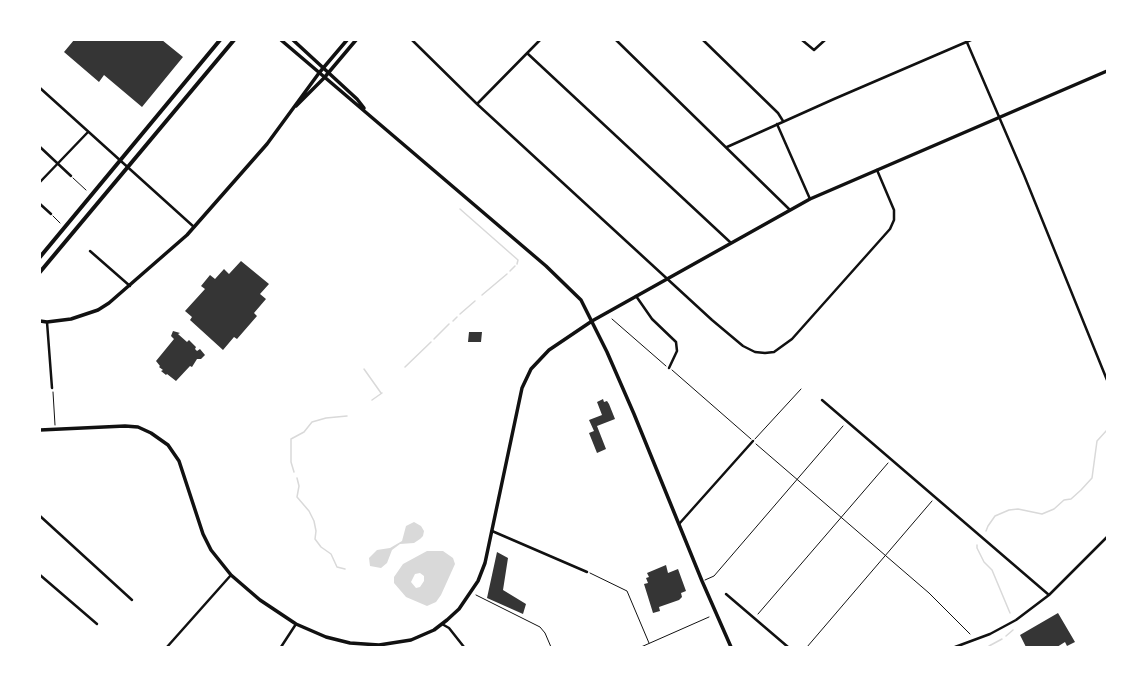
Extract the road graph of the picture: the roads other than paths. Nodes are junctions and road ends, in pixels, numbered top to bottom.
1 (220, 40) edge
2 (234, 40) edge
3 (281, 40) edge
4 (292, 40) edge
5 (347, 40) edge
6 (356, 40) edge
7 (412, 40) edge
8 (540, 40) edge
9 (616, 40) edge
10 (703, 40) edge
11 (802, 40) edge
12 (825, 40) edge
13 (971, 40) edge
14 (967, 41) edge
15 (528, 53) junction
16 (323, 68) junction
17 (1107, 71) edge
18 (319, 73) junction
19 (328, 73) junction
20 (324, 78) junction
21 (40, 88) edge
22 (477, 104) junction
23 (294, 108) junction
24 (367, 112) junction
25 (999, 117) junction
26 (783, 121) junction
27 (777, 124) junction
28 (88, 132) junction
29 (40, 147) edge
30 (727, 147) junction
31 (120, 160) junction
32 (58, 164) junction
33 (127, 166) junction
34 (877, 170) junction
35 (71, 176) road end
36 (40, 182) edge
37 (810, 199) junction
38 (40, 204) edge
39 (789, 209) junction
40 (51, 214) road end
41 (194, 227) junction
42 (730, 242) junction
43 (90, 251) dead end
44 (40, 257) edge
45 (40, 272) edge
46 (667, 278) junction
47 (130, 286) junction
48 (636, 295) junction
49 (40, 321) edge
50 (592, 321) junction
51 (47, 322) junction
52 (669, 368) road end
53 (1106, 375) edge
54 (1107, 380) edge
55 (52, 388) road end
56 (822, 400) dead end
57 (40, 430) edge
58 (753, 441) road end
59 (40, 516) edge
60 (679, 525) junction
61 (491, 531) junction
62 (1107, 537) edge
63 (587, 572) road end
64 (40, 574) edge
65 (231, 574) junction
66 (726, 594) dead end
67 (1049, 595) junction
68 (132, 600) dead end
69 (97, 624) dead end
70 (296, 624) junction
71 (442, 624) junction
72 (727, 640) junction
73 (389, 646) edge
74 (167, 647) edge
75 (281, 647) edge
76 (464, 647) edge
77 (728, 647) edge
78 (731, 647) edge
79 (788, 647) edge
80 (955, 647) edge

1 - 31 main road
2 - 33 main road
3 - 18 street
4 - 16 street
5 - 16 street
6 - 19 street
7 - 22 street
8 - 15 street
9 - 30 street
10 - 26 street
11 - 12 street
13 - 14 street
14 - 25 street
14 - 26 street
15 - 22 street
15 - 42 street
16 - 18 street
16 - 19 street
17 - 25 street
18 - 20 street
18 - 23 street
19 - 20 street
19 - 24 street
20 - 23 street
20 - 24 street
21 - 28 street
22 - 46 street
23 - 41 street
24 - 50 street
25 - 34 street
25 - 53 street
26 - 27 street
27 - 30 street
27 - 37 street
28 - 31 street
28 - 32 street
29 - 32 street
30 - 39 street
31 - 33 street
31 - 44 main road
32 - 35 street
32 - 36 street
33 - 41 street
33 - 45 main road
34 - 37 street
34 - 46 street
37 - 39 street
38 - 40 street
39 - 42 street
41 - 47 street
42 - 46 street
43 - 47 street
46 - 48 street
47 - 51 street
48 - 50 street
48 - 52 street
49 - 51 street
50 - 60 street
50 - 61 street
51 - 55 street
53 - 54 street
56 - 67 street
57 - 65 street
58 - 60 street
59 - 68 street
60 - 72 street
61 - 63 street
61 - 71 street
62 - 67 street
64 - 69 street
65 - 70 street
65 - 74 street
66 - 79 street
67 - 80 street
70 - 73 street
70 - 75 street
71 - 73 street
71 - 76 street
72 - 77 street
72 - 78 street

